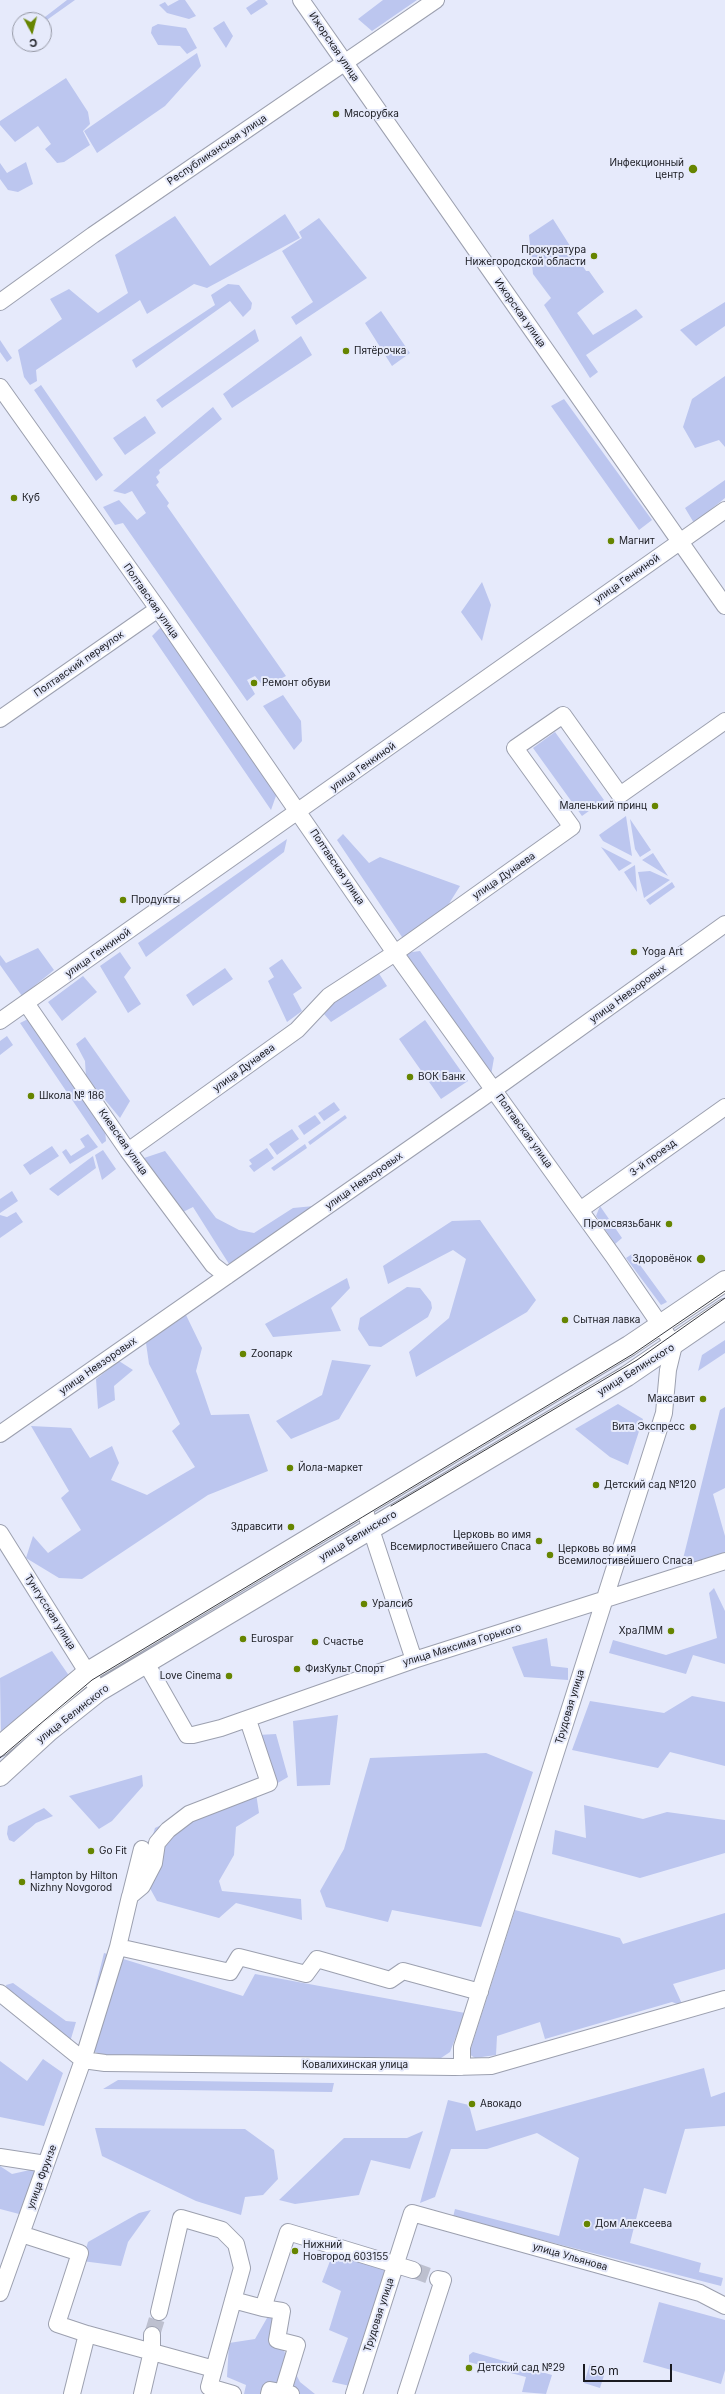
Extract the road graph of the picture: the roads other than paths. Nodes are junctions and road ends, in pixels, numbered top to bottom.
1 (301, 0) edge
2 (436, 0) edge
3 (344, 62) junction
4 (0, 302) edge
5 (0, 387) edge
6 (725, 510) edge
7 (681, 541) junction
8 (725, 606) edge
9 (158, 610) junction
10 (0, 719) edge
11 (725, 721) edge
12 (299, 812) junction
13 (725, 924) edge
14 (396, 953) junction
15 (26, 1003) junction
16 (0, 1021) edge
17 (494, 1089) junction
18 (725, 1107) edge
19 (128, 1150) junction
20 (580, 1210) junction
21 (227, 1276) junction
22 (725, 1281) edge
23 (725, 1309) edge
24 (661, 1325) junction
25 (674, 1345) junction
26 (0, 1434) edge
27 (363, 1505) junction
28 (370, 1528) junction
29 (0, 1533) edge
30 (725, 1561) edge
31 (606, 1600) junction
32 (414, 1660) junction
33 (146, 1663) junction
34 (88, 1672) junction
35 (99, 1691) junction
36 (248, 1720) junction
37 (0, 1746) edge
38 (0, 1776) edge
39 (142, 1849) dead end
40 (130, 1896) junction
41 (118, 1946) junction
42 (480, 1992) junction
43 (0, 1994) edge
44 (725, 1999) edge
45 (83, 2060) junction
46 (462, 2067) junction
47 (0, 2157) edge
48 (46, 2164) junction
49 (412, 2212) joint
50 (21, 2234) junction
51 (395, 2265) junction
52 (413, 2270) tunnel mouth
53 (3, 2274) edge
54 (438, 2279) dead end
55 (0, 2293) edge
56 (233, 2300) junction
57 (725, 2306) edge
58 (263, 2308) junction
59 (159, 2312) tunnel mouth
60 (87, 2334) junction
61 (152, 2343) junction
62 (214, 2369) junction
63 (281, 2393) edge
64 (72, 2394) edge
65 (142, 2394) edge
66 (233, 2394) edge
67 (354, 2394) edge
68 (406, 2394) edge

1 - 3 street, Ижорская улица
2 - 3 street, Республиканская улица
3 - 4 street, Республиканская улица
3 - 7 street, Ижорская улица
5 - 9 street, Полтавская улица
6 - 7 street, улица Генкиной
7 - 8 street, Ижорская улица
7 - 12 street, улица Генкиной
9 - 10 street, Полтавский переулок
9 - 12 street, Полтавская улица
11 - 14 street, улица Дунаева
12 - 14 street, Полтавская улица
12 - 15 street, улица Генкиной
13 - 17 street, улица Невзоровых
14 - 17 street, Полтавская улица
14 - 19 street, улица Дунаева
15 - 16 street, улица Генкиной
15 - 19 street, Киевская улица
17 - 20 street, Полтавская улица
17 - 21 street, улица Невзоровых
18 - 20 street, 3-й проезд
19 - 21 street, Киевская улица
20 - 24 street, Полтавская улица
21 - 26 street, улица Невзоровых
22 - 24 main road
23 - 25 main road, улица Белинского
24 - 25 street, Полтавская улица
24 - 27 main road
25 - 28 main road, улица Белинского
25 - 31 street, Трудовая улица
27 - 28 street
27 - 34 main road
28 - 32 street
28 - 33 main road, улица Белинского
29 - 34 street, Тунгусская улица
30 - 31 street, улица Максима Горького
31 - 32 street, улица Максима Горького
31 - 42 street, Трудовая улица
32 - 36 street, улица Максима Горького
33 - 35 main road, улица Белинского
33 - 36 street, улица Максима Горького
34 - 35 street, Тунгусская улица
34 - 37 main road
35 - 38 main road, улица Белинского
36 - 40 street
39 - 40 street, улица Фрунзе
40 - 41 street, улица Фрунзе
41 - 42 street
41 - 45 street, улица Фрунзе
42 - 46 street, Трудовая улица
43 - 45 street, Ковалихинская улица
44 - 46 street, Ковалихинская улица
45 - 46 street, Ковалихинская улица
45 - 48 street, улица Фрунзе
47 - 48 street
48 - 50 street, улица Фрунзе
49 - 51 street, Трудовая улица
49 - 57 street, улица Ульянова
50 - 53 street, улица Фрунзе
50 - 60 street
51 - 52 street
51 - 58 street
51 - 67 street, Трудовая улица
53 - 55 street, улица Фрунзе
54 - 68 street
56 - 58 street
56 - 59 street
56 - 62 street
58 - 63 street
60 - 61 street
60 - 64 street
61 - 62 street
61 - 65 street
62 - 66 street

